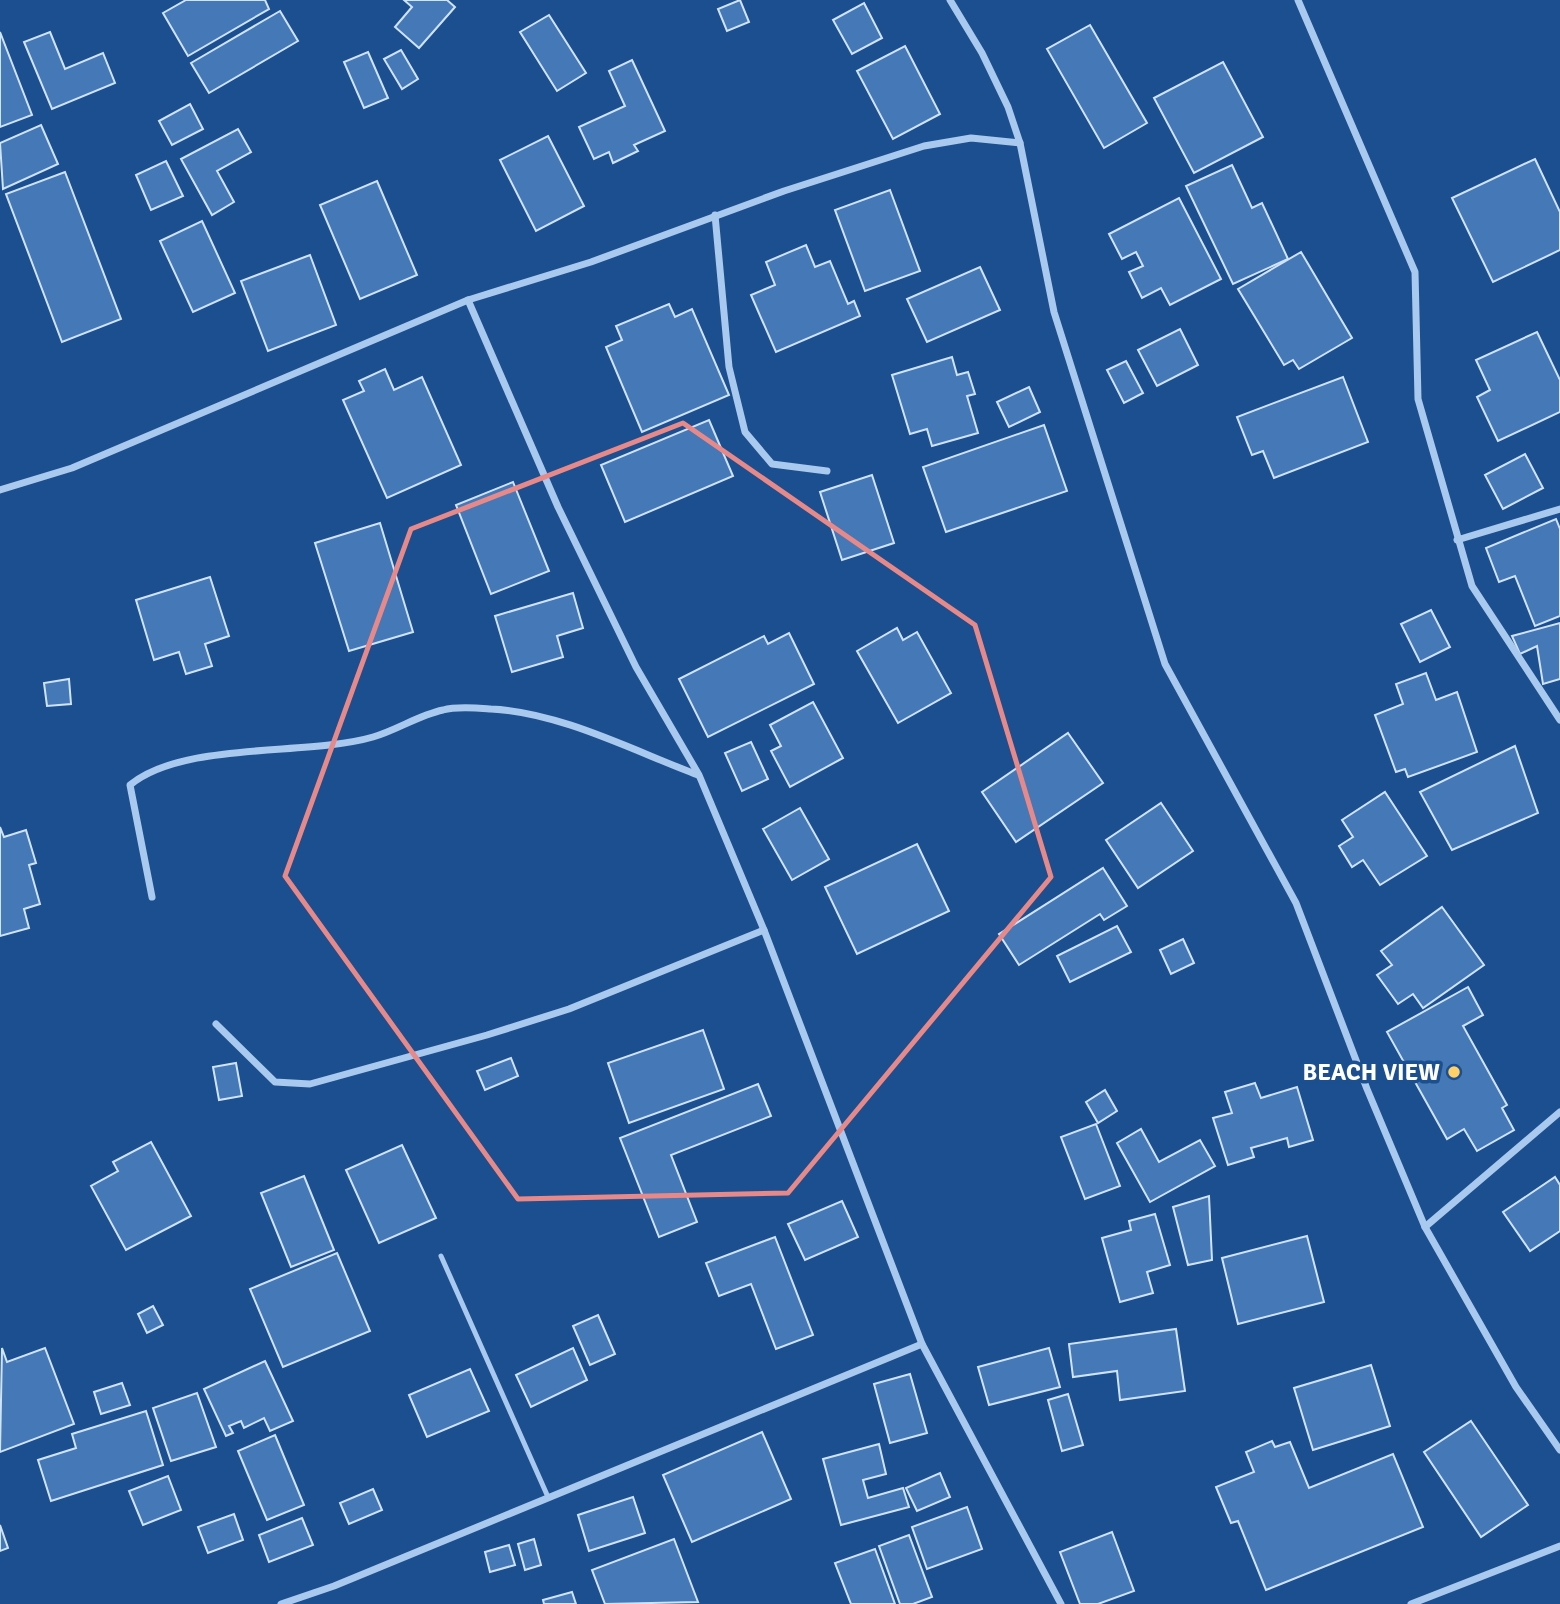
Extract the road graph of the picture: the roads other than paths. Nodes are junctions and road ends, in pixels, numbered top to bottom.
1 (950, 0) edge
2 (1298, 0) edge
3 (1020, 143) junction
4 (715, 215) junction
5 (468, 300) junction
6 (827, 471) dead end
7 (0, 490) edge
8 (1560, 509) edge
9 (1457, 540) junction
10 (1560, 720) edge
11 (699, 775) junction
12 (152, 897) dead end
13 (764, 930) junction
14 (216, 1024) dead end
15 (1560, 1112) edge
16 (1424, 1227) junction
17 (442, 1256) dead end
18 (922, 1344) junction
19 (1560, 1450) edge
20 (548, 1497) junction
21 (1560, 1546) edge
22 (281, 1604) edge
23 (1061, 1604) edge
24 (1411, 1604) edge

1 - 3 street
2 - 9 street
3 - 4 street
3 - 16 street
4 - 5 street
4 - 6 street
5 - 7 street
5 - 11 street
8 - 9 street
9 - 10 street
11 - 12 street
11 - 13 street
13 - 14 street
13 - 18 street
15 - 16 street
16 - 19 street
17 - 20 lane
18 - 20 street
18 - 23 street
20 - 22 street
21 - 24 street

